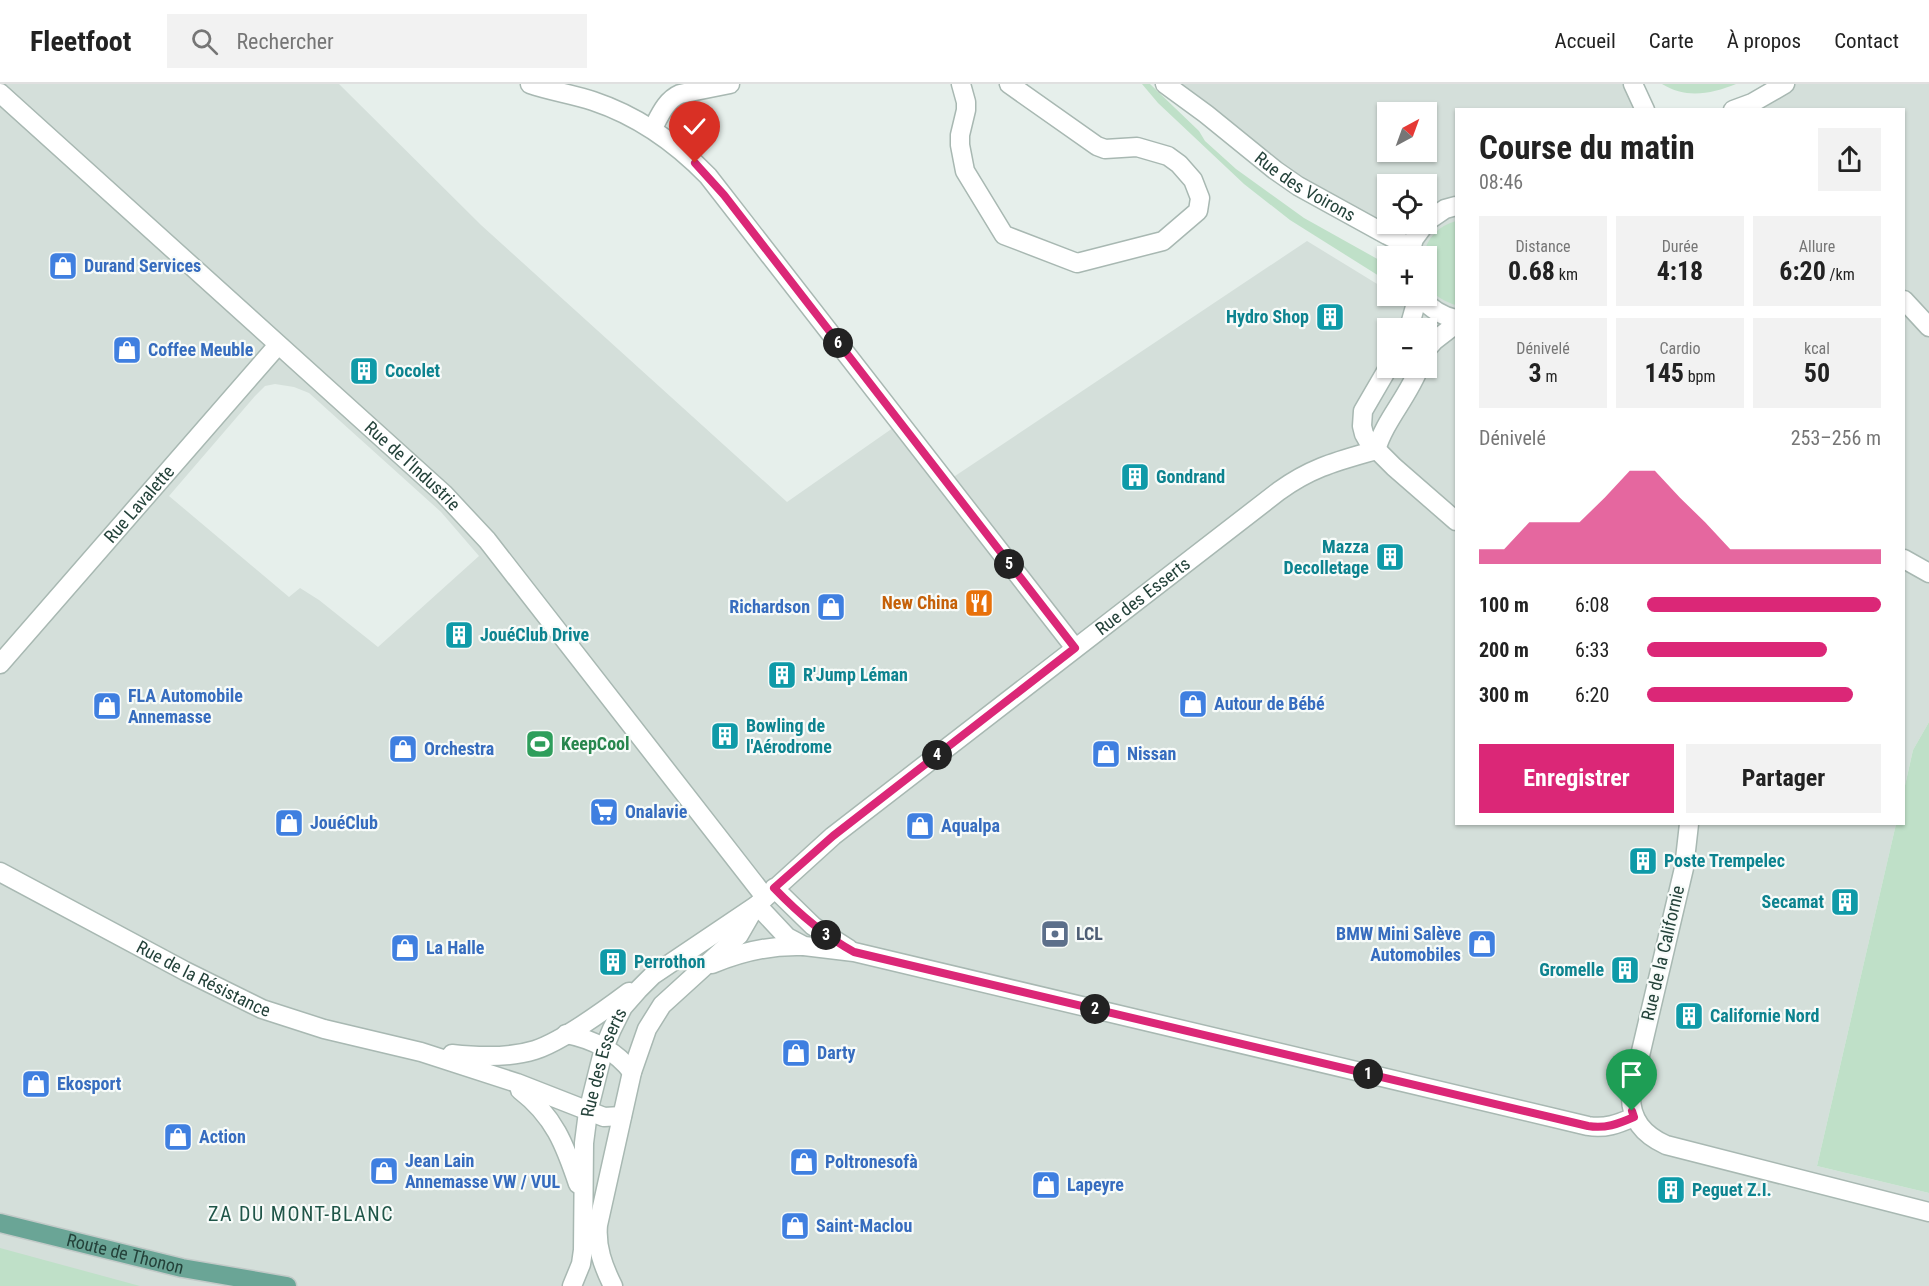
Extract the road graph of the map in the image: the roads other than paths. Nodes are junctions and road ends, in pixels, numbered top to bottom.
1 (530, 84) edge
2 (730, 84) edge
3 (961, 84) edge
4 (1009, 84) edge
5 (1166, 84) edge
6 (1182, 84) edge
7 (1633, 84) edge
8 (1785, 84) edge
9 (0, 93) edge
10 (1644, 108) edge
11 (1738, 108) edge
12 (1206, 114) junction
13 (653, 128) junction
14 (1455, 206) edge
15 (1437, 215) edge
16 (1402, 246) edge
17 (1905, 301) edge
18 (1428, 306) edge
19 (1455, 319) edge
20 (1455, 325) edge
21 (1929, 327) edge
22 (1437, 339) edge
23 (278, 345) junction
24 (1382, 378) edge
25 (1414, 378) edge
26 (1376, 450) junction
27 (1455, 520) edge
28 (1905, 560) edge
29 (1929, 573) edge
30 (1075, 648) junction
31 (0, 664) edge
32 (1689, 825) edge
33 (0, 872) edge
34 (765, 897) junction
35 (804, 946) junction
36 (854, 952) junction
37 (701, 969) junction
38 (653, 975) junction
39 (566, 1034) junction
40 (604, 1048) junction
41 (421, 1052) junction
42 (632, 1072) junction
43 (505, 1079) junction
44 (588, 1112) junction
45 (622, 1116) junction
46 (1634, 1117) junction
47 (584, 1200) junction
48 (1929, 1212) edge
49 (0, 1223) edge
50 (287, 1286) edge
51 (572, 1286) edge
52 (613, 1286) edge

1 - 13 street
2 - 13 street
3 - 4 street
5 - 12 street, Rue des Voirons
6 - 12 street, Rue des Voirons
7 - 10 street
8 - 11 street
9 - 23 street, Rue de l'Industrie
12 - 16 street, Rue des Voirons
13 - 30 street
14 - 15 street
17 - 21 street
18 - 19 street
20 - 22 street
23 - 31 street, Rue Lavalette
23 - 34 street, Rue de l'Industrie
24 - 26 street
25 - 26 street
26 - 27 street
26 - 30 street, Rue des Esserts
28 - 29 street
30 - 34 street, Rue des Esserts
32 - 46 street, Rue de la Californie
33 - 41 street, Rue de la Résistance
34 - 35 street
34 - 36 street
34 - 37 street, Rue des Esserts
34 - 38 street, Rue des Esserts
35 - 36 street
35 - 37 street
36 - 46 street
37 - 42 street, Rue des Esserts
38 - 39 street, Rue de la Résistance
38 - 40 street, Rue des Esserts
39 - 40 street
39 - 41 street, Rue de la Résistance
40 - 42 street
40 - 44 street, Rue des Esserts
41 - 43 street, Rue de la Résistance
42 - 45 street, Rue des Esserts
43 - 44 street, Rue de la Résistance
43 - 47 street
44 - 45 street, Rue de la Résistance
44 - 47 street, Rue des Esserts
45 - 52 street, Rue des Esserts
46 - 48 street
47 - 51 street, Rue des Esserts
49 - 50 main road, Route de Thonon

